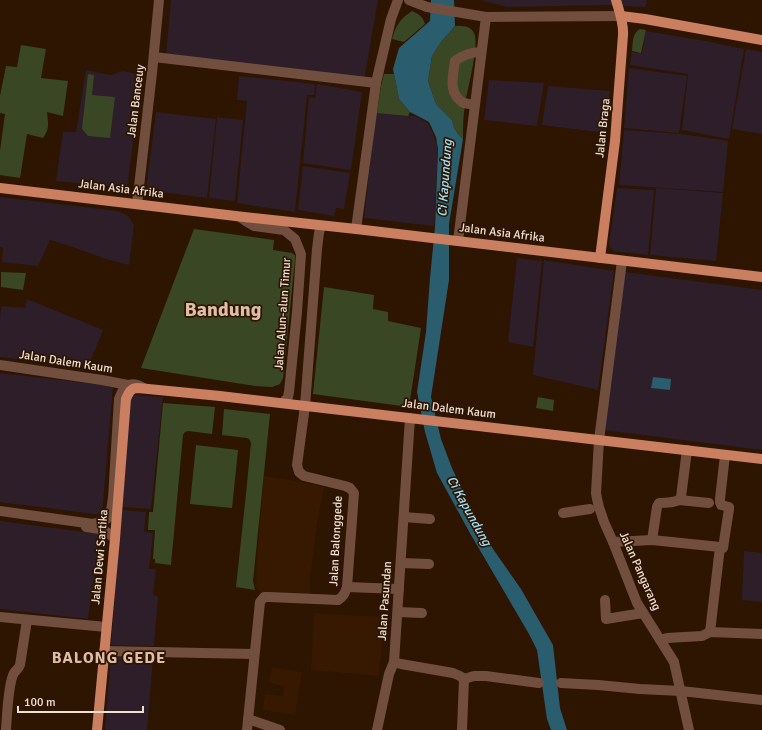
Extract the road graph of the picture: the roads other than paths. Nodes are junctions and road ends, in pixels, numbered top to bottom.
1 (159, 0) edge
2 (398, 0) edge
3 (409, 0) edge
4 (616, 0) edge
5 (621, 16) junction
6 (486, 18) junction
7 (762, 40) edge
8 (481, 52) junction
9 (154, 57) junction
10 (376, 83) junction
11 (474, 105) junction
12 (0, 188) edge
13 (137, 204) junction
14 (240, 217) junction
15 (322, 226) junction
16 (356, 229) junction
17 (284, 230) joint
18 (458, 241) junction
19 (600, 258) junction
20 (622, 261) junction
21 (762, 277) edge
22 (0, 365) edge
23 (130, 387) junction
24 (283, 403) junction
25 (305, 406) junction
26 (414, 418) junction
27 (599, 440) junction
28 (687, 450) junction
29 (119, 454) junction
30 (725, 454) junction
31 (762, 459) edge
32 (679, 500) junction
33 (709, 503) dead end
34 (590, 509) dead end
35 (0, 511) edge
36 (563, 513) dead end
37 (0, 515) edge
38 (404, 517) junction
39 (430, 519) dead end
40 (115, 540) junction
41 (652, 540) junction
42 (613, 542) junction
43 (720, 548) junction
44 (401, 563) junction
45 (429, 564) dead end
46 (347, 587) junction
47 (399, 590) junction
48 (605, 600) dead end
49 (398, 612) junction
50 (422, 613) dead end
51 (643, 613) junction
52 (0, 617) edge
53 (27, 620) junction
54 (106, 627) junction
55 (710, 632) junction
56 (762, 634) edge
57 (660, 640) junction
58 (104, 651) junction
59 (254, 654) junction
60 (394, 662) junction
61 (464, 679) junction
62 (540, 682) dead end
63 (561, 683) dead end
64 (681, 691) junction
65 (4, 697) edge
66 (762, 700) edge
67 (248, 719) junction
68 (6, 730) edge
69 (97, 730) edge
70 (247, 730) edge
71 (280, 730) edge
72 (377, 730) edge
73 (462, 730) edge
74 (689, 730) edge

1 - 9 street, Jalan Banceuy
2 - 10 street
3 - 6 street
4 - 5 main road, Jalan Braga
5 - 6 street
5 - 7 main road
5 - 19 main road, Jalan Braga
6 - 8 street
8 - 11 street
8 - 11 street
9 - 10 street
9 - 13 street, Jalan Banceuy
10 - 16 street
11 - 18 street
12 - 13 main road, Jalan Asia Afrika
13 - 14 main road, Jalan Asia Afrika
14 - 15 main road, Jalan Asia Afrika
14 - 17 street, Jalan Asia Afrika
15 - 16 main road, Jalan Asia Afrika
15 - 25 street
16 - 18 main road, Jalan Asia Afrika
17 - 24 street, Jalan Alun-alun Timur
18 - 19 main road, Jalan Asia Afrika
19 - 20 main road, Jalan Asia Afrika
20 - 21 main road, Jalan Asia Afrika
20 - 27 street, Jalan Pangarang
22 - 23 street, Jalan Dalem Kaum
23 - 24 main road, Jalan Dalem Kaum
23 - 29 main road, Jalan Dewi Sartika
24 - 25 main road, Jalan Dalem Kaum
25 - 26 main road, Jalan Dalem Kaum
25 - 46 street, Jalan Balonggede
26 - 27 main road, Jalan Dalem Kaum
26 - 38 street, Jalan Pasundan
27 - 28 main road, Jalan Dalem Kaum
27 - 42 street, Jalan Pangarang
28 - 30 main road, Jalan Dalem Kaum
28 - 32 street
29 - 35 street
29 - 40 main road, Jalan Dewi Sartika
30 - 31 main road, Jalan Dalem Kaum
30 - 43 street
32 - 33 street
32 - 41 street
34 - 36 street
37 - 40 street
38 - 39 street
38 - 44 street, Jalan Pasundan
40 - 54 main road, Jalan Dewi Sartika
41 - 42 street
41 - 43 street
42 - 51 street, Jalan Pangarang
43 - 55 street
44 - 45 street
44 - 47 street, Jalan Pasundan
46 - 47 street
46 - 59 street, Jalan Balonggede
47 - 49 street, Jalan Pasundan
48 - 51 street
49 - 50 street
49 - 60 street, Jalan Pasundan
51 - 57 street, Jalan Pangarang
52 - 53 street
53 - 54 street
53 - 65 street
54 - 58 main road, Jalan Dewi Sartika
55 - 56 street
55 - 57 street
57 - 64 street, Jalan Pangarang
58 - 59 street
58 - 69 main road, Jalan Dewi Sartika
59 - 67 street, Jalan Balonggede
60 - 61 street
60 - 72 street, Jalan Pasundan
61 - 62 street
61 - 73 street
63 - 64 street
64 - 66 street
64 - 74 street, Jalan Pangarang
65 - 68 street
67 - 70 street, Jalan Balonggede
67 - 71 street

